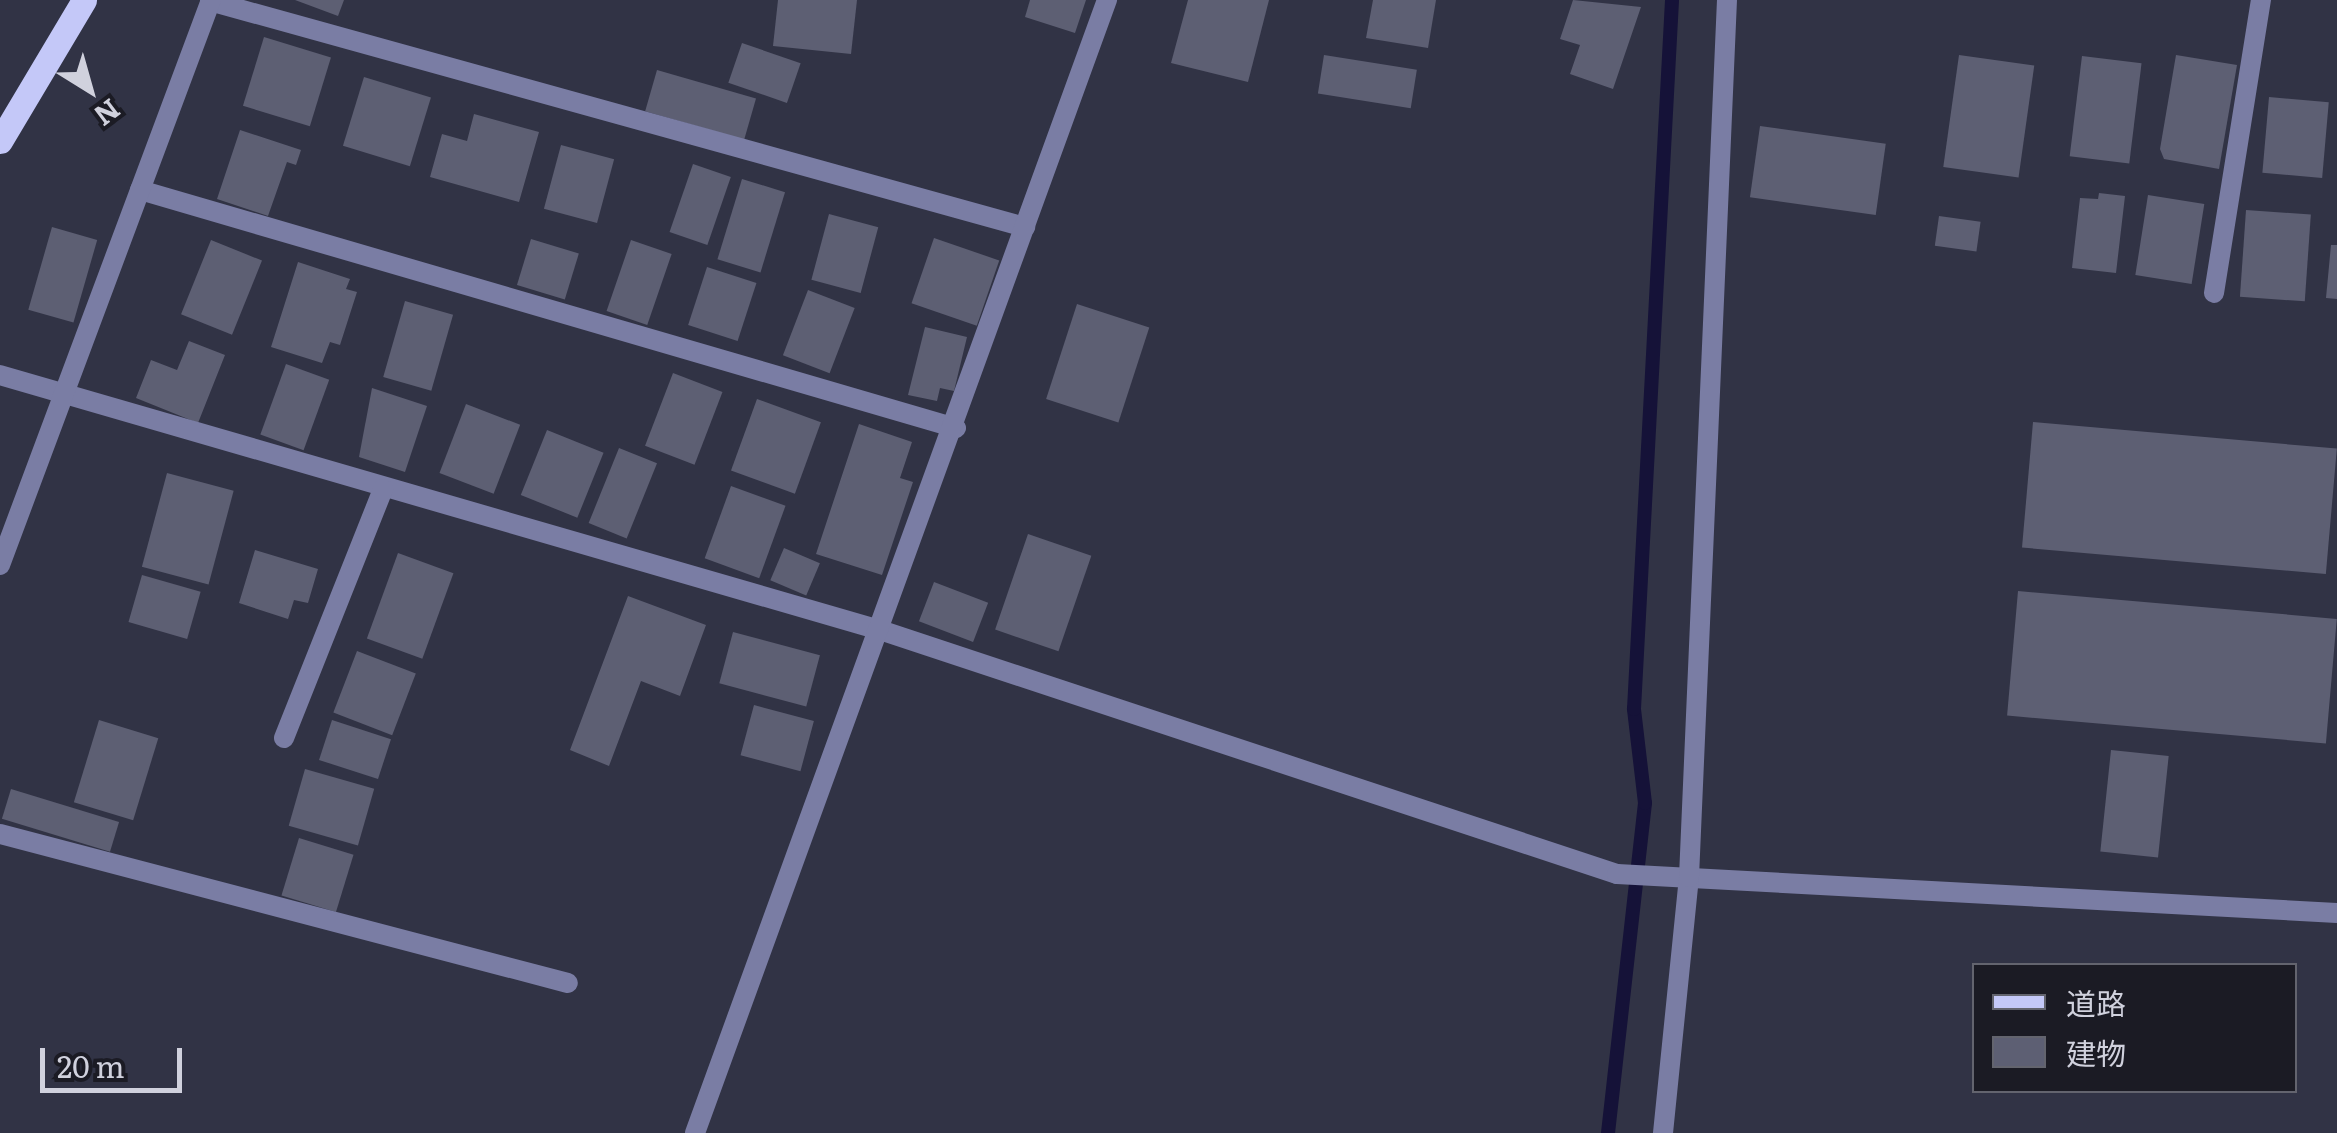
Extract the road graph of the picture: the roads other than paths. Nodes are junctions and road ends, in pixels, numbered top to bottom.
1 (84, 0) edge
2 (210, 0) edge
3 (1107, 0) edge
4 (1726, 0) edge
5 (2262, 0) edge
6 (0, 141) edge
7 (140, 190) junction
8 (1024, 227) junction
9 (2214, 293) dead end
10 (0, 375) edge
11 (62, 398) junction
12 (956, 428) junction
13 (383, 489) junction
14 (0, 565) edge
15 (884, 631) junction
16 (284, 738) dead end
17 (0, 834) edge
18 (1689, 877) junction
19 (2337, 913) edge
20 (568, 983) dead end
21 (695, 1133) edge
22 (1663, 1133) edge

1 - 6 main road
2 - 7 street
2 - 8 street
3 - 8 street
4 - 18 street
5 - 9 street
7 - 11 street
7 - 12 street
8 - 12 street
10 - 11 street
11 - 13 street
11 - 14 street
12 - 15 street
13 - 15 street
13 - 16 street
15 - 18 street
15 - 21 street
17 - 20 street
18 - 19 street
18 - 22 street

